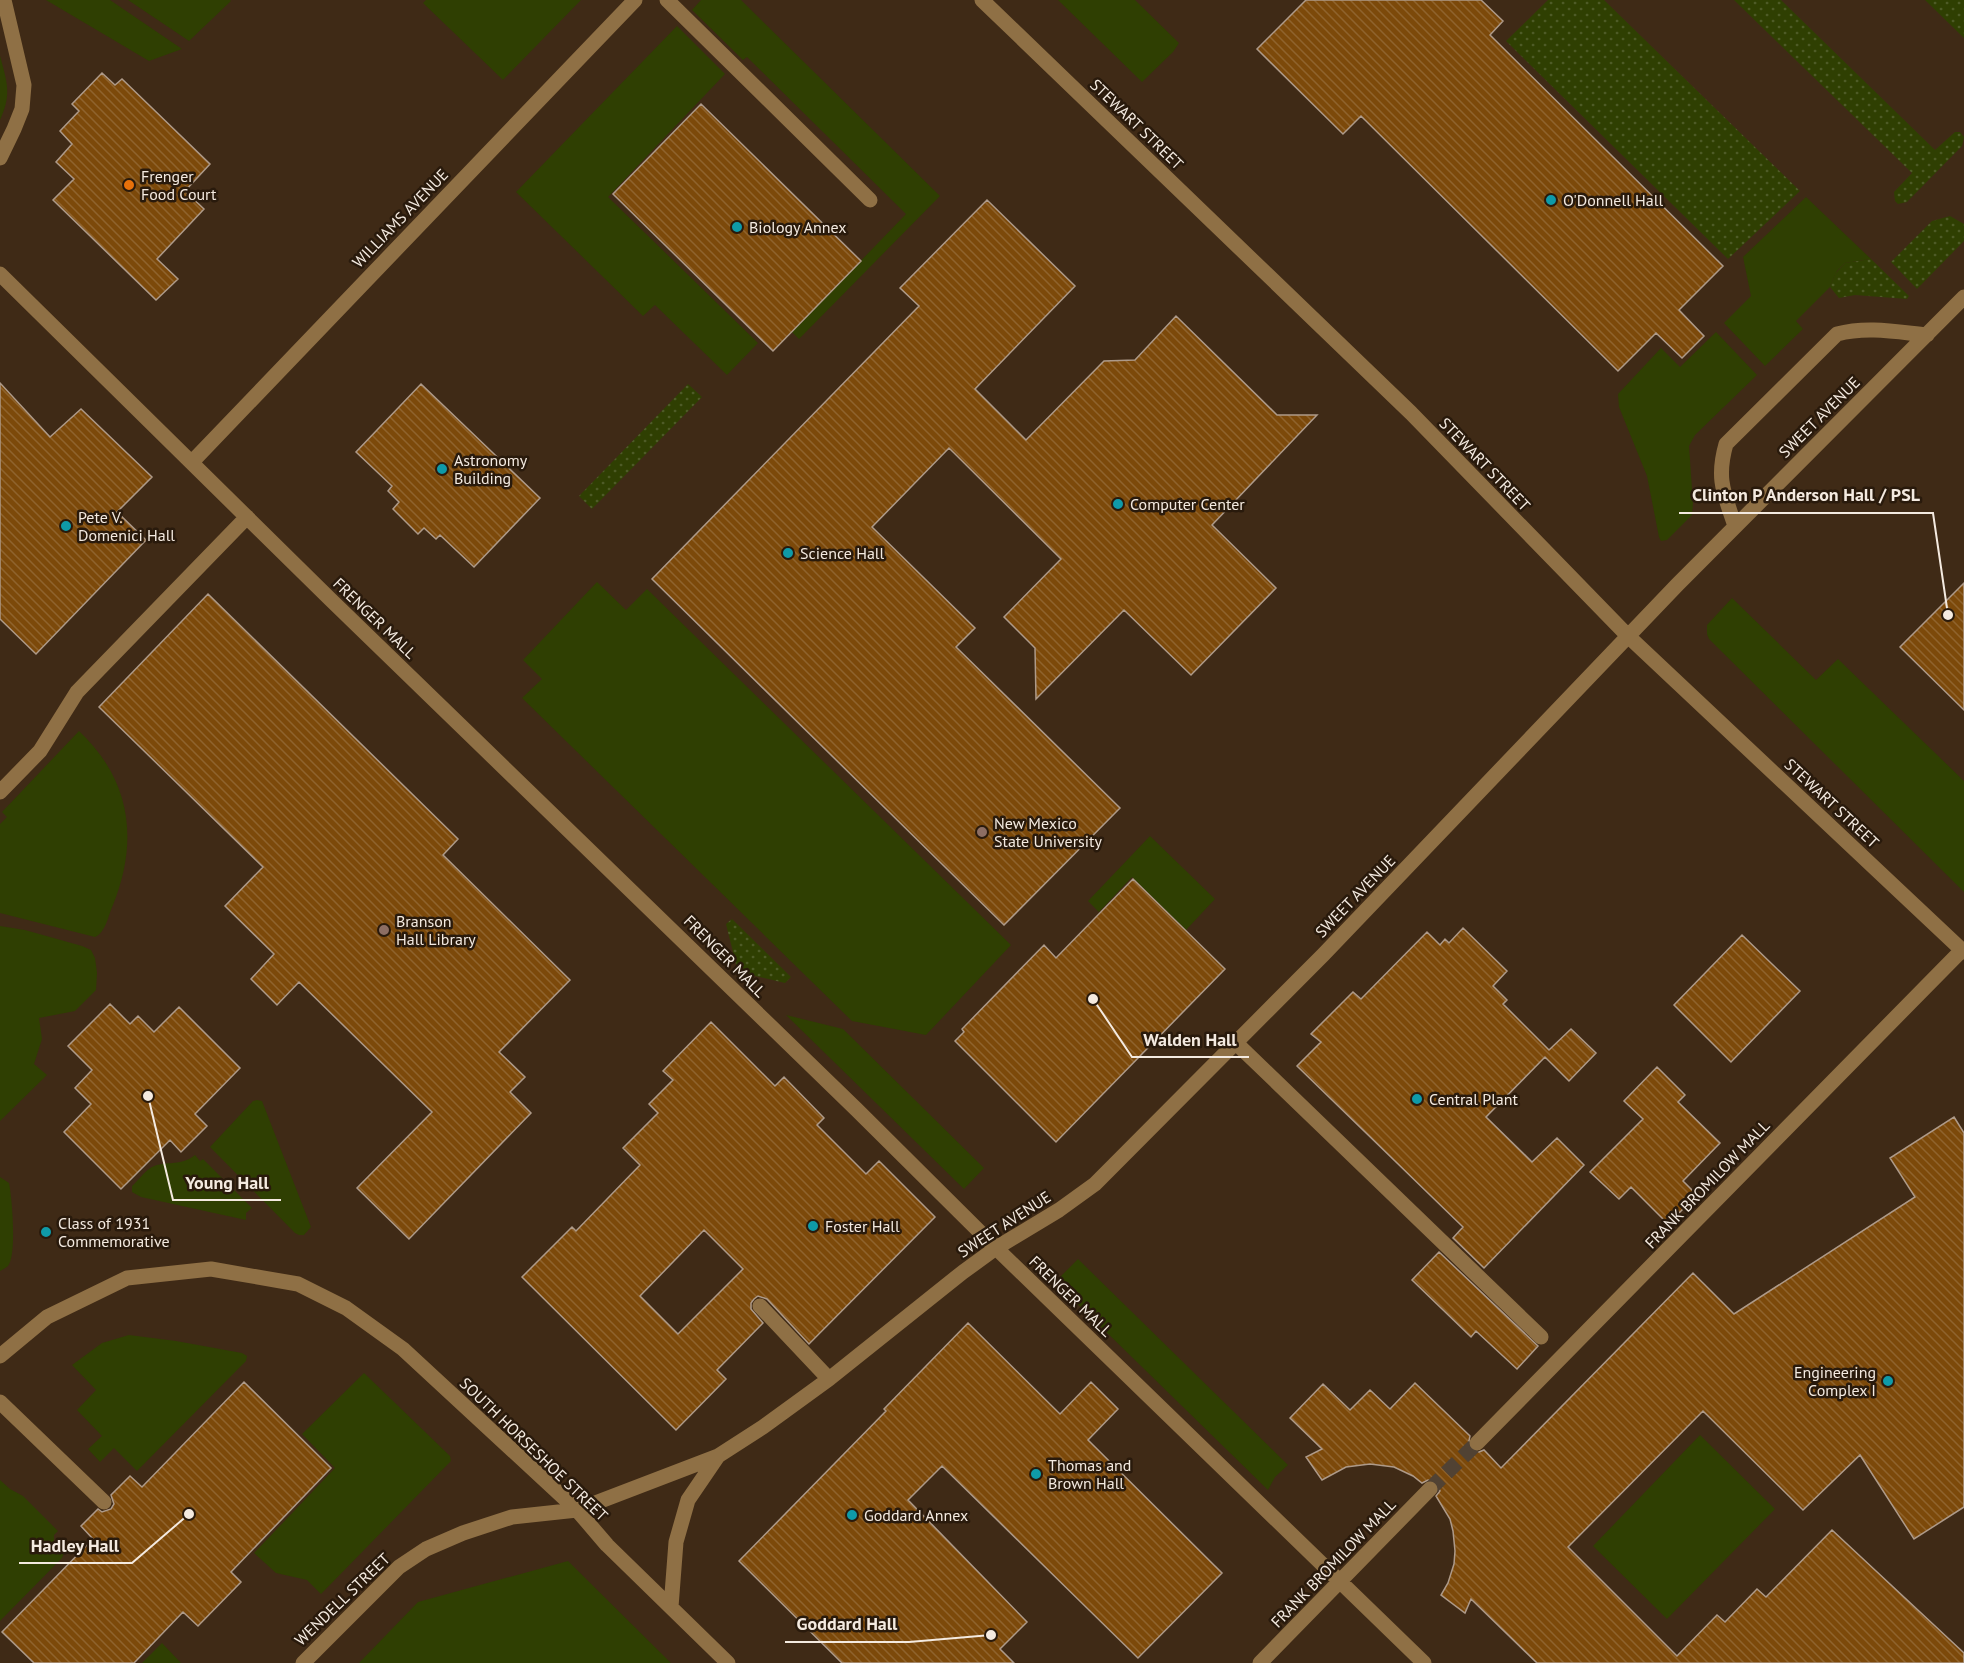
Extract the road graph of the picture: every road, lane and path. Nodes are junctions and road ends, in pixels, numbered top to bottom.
1 (4, 0) edge
2 (635, 0) edge
3 (668, 0) edge
4 (982, 0) edge
5 (0, 158) edge
6 (870, 200) dead end
7 (0, 274) edge
8 (1964, 297) edge
9 (1928, 335) junction
10 (192, 462) junction
11 (247, 517) junction
12 (1735, 526) junction
13 (1628, 636) junction
14 (0, 792) edge
15 (1963, 951) edge
16 (1236, 1043) junction
17 (996, 1248) junction
18 (760, 1306) dead end
19 (1541, 1337) dead end
20 (0, 1356) edge
21 (829, 1379) junction
22 (0, 1402) edge
23 (1477, 1443) tunnel mouth
24 (718, 1456) junction
25 (1430, 1489) tunnel mouth
26 (104, 1502) dead end
27 (577, 1510) junction
28 (1339, 1582) junction
29 (671, 1607) junction
30 (303, 1663) edge
31 (728, 1663) edge
32 (1260, 1663) edge
33 (1424, 1663) edge

1 - 5 street
2 - 10 street, WILLIAMS AVENUE
3 - 6 street
4 - 13 street, STEWART STREET
7 - 10 street, FRENGER MALL
8 - 9 street, SWEET AVENUE
9 - 12 street, SWEET AVENUE
9 - 12 street
10 - 11 street, FRENGER MALL
11 - 14 street
11 - 17 street, FRENGER MALL
12 - 13 street, SWEET AVENUE
13 - 15 street, STEWART STREET
13 - 16 street, SWEET AVENUE
15 - 23 street, FRANK BROMILOW MALL
16 - 17 street, SWEET AVENUE
16 - 19 street
17 - 21 street, SWEET AVENUE
17 - 28 street, FRENGER MALL
18 - 21 street
20 - 27 street, SOUTH HORSESHOE STREET
21 - 24 street, SWEET AVENUE
22 - 26 street
24 - 27 street, SWEET AVENUE
24 - 29 street, SWEET AVENUE
25 - 28 street, FRANK BROMILOW MALL
27 - 29 street, SOUTH HORSESHOE STREET
27 - 30 street, WENDELL STREET
28 - 32 street, FRANK BROMILOW MALL
28 - 33 street, FRENGER MALL
29 - 31 street, SOUTH HORSESHOE STREET

